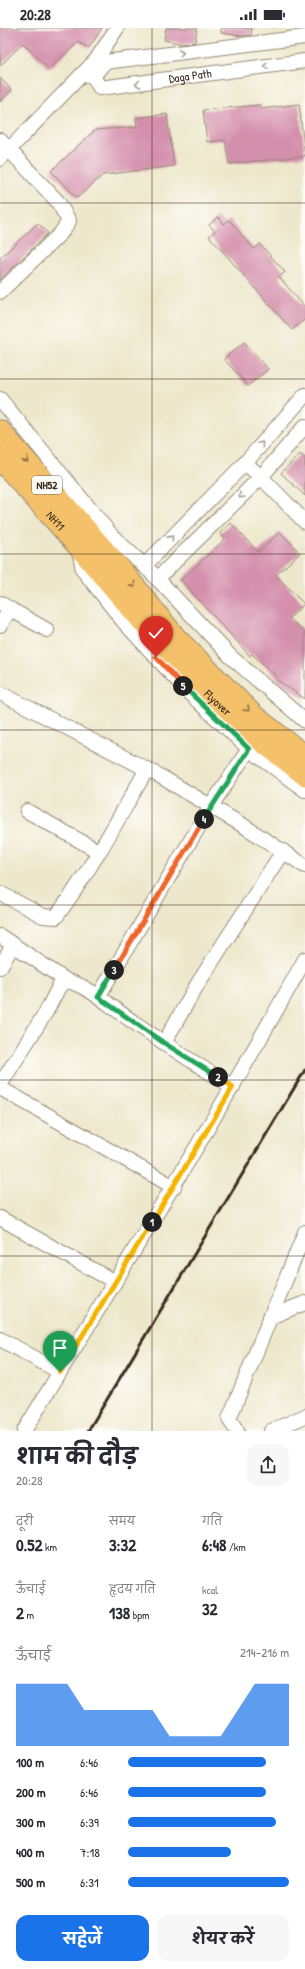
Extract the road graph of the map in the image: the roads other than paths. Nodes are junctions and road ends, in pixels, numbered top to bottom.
1 (117, 28) edge
2 (305, 37) edge
3 (305, 61) edge
4 (87, 75) junction
5 (0, 140) edge
6 (5, 155) edge
7 (0, 292) edge
8 (305, 395) edge
9 (0, 399) edge
10 (305, 426) edge
11 (0, 431) edge
12 (245, 463) junction
13 (2, 468) edge
14 (261, 477) junction
15 (305, 522) edge
16 (94, 540) junction
17 (144, 566) junction
18 (157, 579) junction
19 (5, 606) edge
20 (0, 625) edge
21 (47, 630) dead end
22 (214, 689) junction
23 (0, 693) edge
24 (305, 721) edge
25 (249, 749) junction
26 (305, 756) edge
27 (147, 769) junction
28 (305, 775) edge
29 (305, 790) edge
30 (211, 806) junction
31 (27, 810) dead end
32 (98, 851) junction
33 (283, 851) junction
34 (305, 866) edge
35 (0, 893) edge
36 (0, 936) edge
37 (13, 945) junction
38 (305, 959) edge
39 (0, 967) edge
40 (67, 981) junction
41 (98, 997) junction
42 (164, 1043) junction
43 (0, 1084) edge
44 (233, 1087) junction
45 (0, 1088) edge
46 (174, 1187) junction
47 (0, 1218) edge
48 (305, 1232) edge
49 (115, 1282) junction
50 (305, 1303) edge
51 (270, 1317) junction
52 (0, 1339) edge
53 (60, 1372) junction
54 (305, 1416) edge
55 (290, 1427) edge
56 (24, 1431) edge
57 (237, 1431) edge
58 (271, 1431) edge

1 - 4 street
4 -> 2 street
3 -> 4 street, Daga Path
4 - 6 street
5 - 6 street
6 - 7 street
12 -> 8 street
9 - 16 street
10 - 14 street
11 -> 16 highway, NH52
12 - 14 street
17 -> 12 street
13 - 16 highway, NH11 / NH52
14 - 15 street
14 -> 18 street
16 - 17 street
16 - 22 highway, Flyover / NH52
16 - 25 street
17 - 18 street
18 - 24 street
19 - 20 street
19 - 21 street
22 -> 26 highway, Flyover / NH52
22 - 28 highway, Flyover / NH52
23 - 27 street
25 - 29 street
25 - 30 street
27 - 30 street
27 - 32 street
30 - 33 street
30 - 41 street
31 - 32 street
32 - 35 street
33 - 34 street
33 - 42 street
36 - 37 street
37 - 39 street
37 - 40 street
38 - 44 street
40 - 41 street
40 - 43 street
41 - 42 street
42 - 44 street
44 - 46 street
45 - 46 street
46 - 49 street
47 - 49 street
48 - 51 street
49 - 53 street
50 - 51 street
51 - 57 street
52 - 53 street
53 - 56 street
54 - 55 street
55 - 58 street

